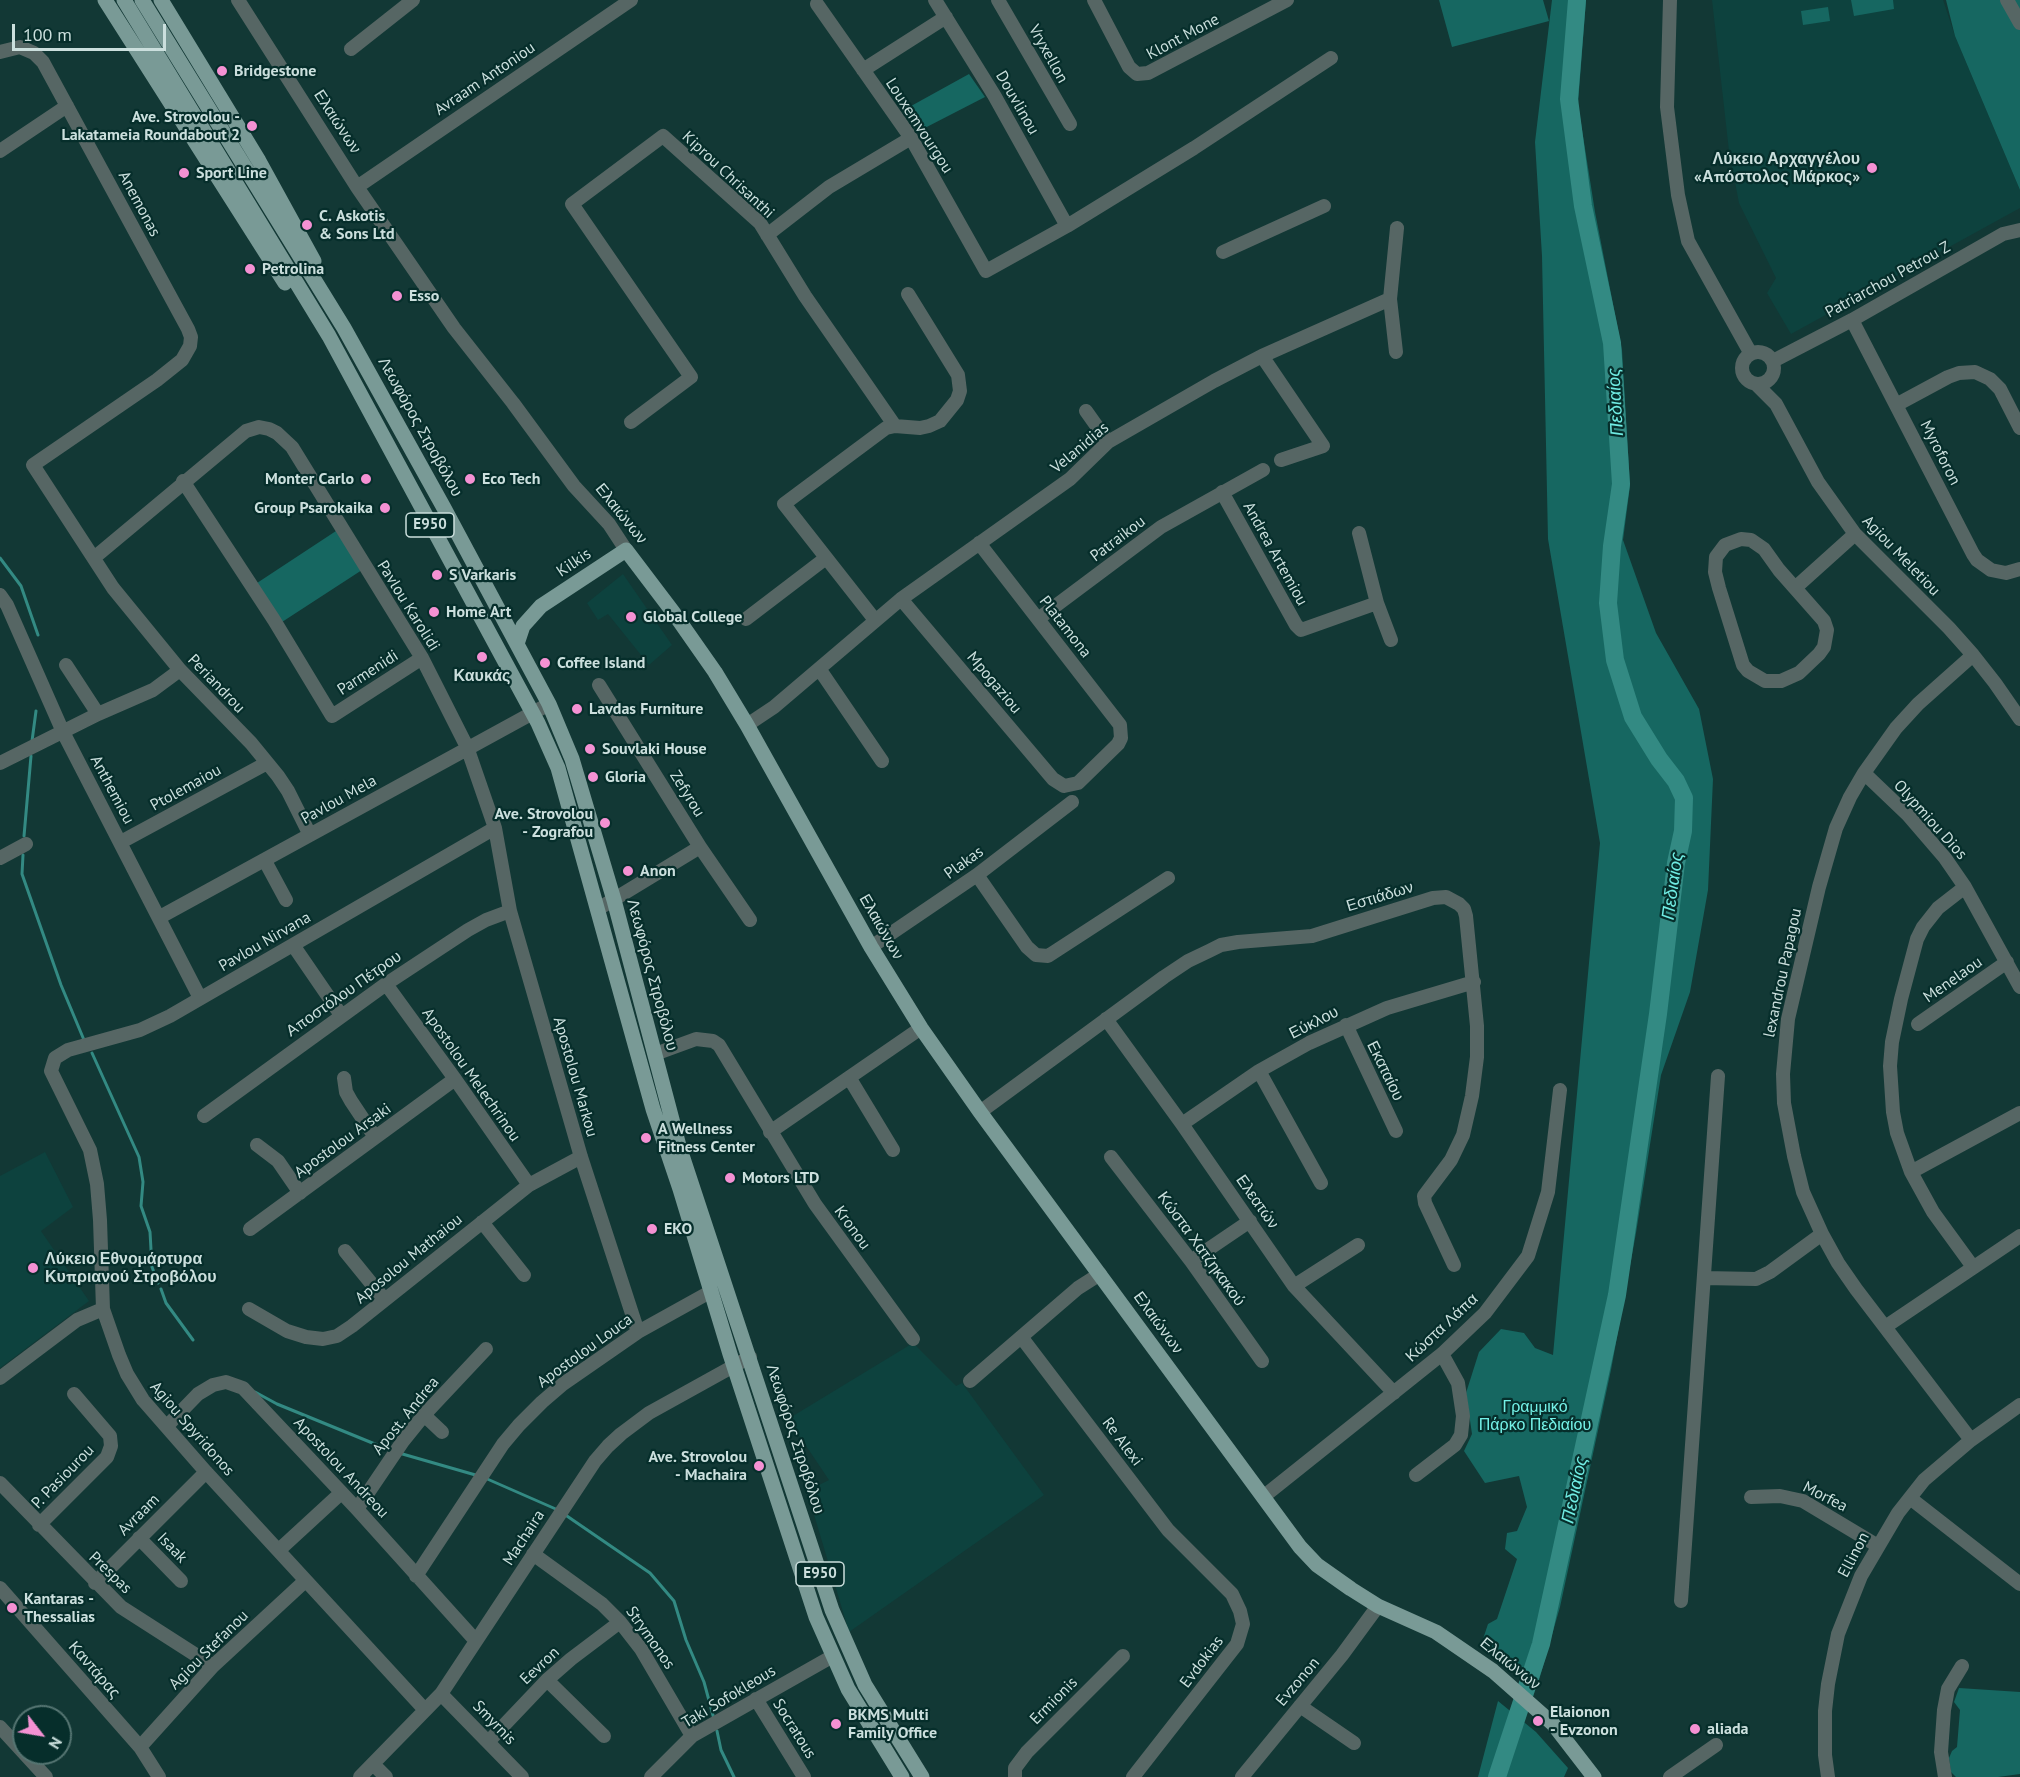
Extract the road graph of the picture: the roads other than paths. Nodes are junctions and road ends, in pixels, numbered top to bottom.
1 (105, 0) edge
2 (124, 0) edge
3 (142, 0) edge
4 (160, 0) edge
5 (413, 0) edge
6 (631, 0) edge
7 (935, 0) edge
8 (998, 0) edge
9 (1094, 0) edge
10 (1287, 0) edge
11 (1670, 0) edge
12 (2007, 0) edge
13 (244, 2) edge
14 (817, 4) dead end
15 (946, 17) junction
16 (2020, 23) edge
17 (351, 49) dead end
18 (0, 52) edge
19 (1331, 58) dead end
20 (863, 70) junction
21 (67, 106) junction
22 (1070, 124) dead end
23 (911, 138) junction
24 (0, 151) edge
25 (357, 187) junction
26 (1324, 206) dead end
27 (1067, 226) junction
28 (1397, 228) dead end
29 (2020, 230) edge
30 (767, 235) junction
31 (1223, 252) dead end
32 (908, 294) dead end
33 (1390, 299) junction
34 (1852, 320) junction
35 (344, 328) junction
36 (329, 336) junction
37 (1396, 352) dead end
38 (1751, 354) junction
39 (1262, 356) junction
40 (1773, 361) junction
41 (1772, 376) junction
42 (1756, 384) junction
43 (1776, 404) junction
44 (1896, 405) junction
45 (1086, 411) dead end
46 (631, 422) dead end
47 (895, 426) junction
48 (2020, 428) edge
49 (1108, 442) junction
50 (1281, 460) dead end
51 (33, 465) joint
52 (1263, 470) dead end
53 (183, 482) junction
54 (1222, 492) junction
55 (1359, 533) dead end
56 (1855, 534) junction
57 (979, 543) junction
58 (626, 550) junction
59 (94, 557) junction
60 (826, 558) junction
61 (2020, 569) edge
62 (1796, 588) junction
63 (0, 595) edge
64 (901, 599) junction
65 (1377, 603) junction
66 (541, 606) junction
67 (498, 608) junction
68 (746, 619) dead end
69 (1038, 619) junction
70 (876, 620) junction
71 (1390, 640) dead end
72 (517, 644) junction
73 (1973, 655) junction
74 (422, 658) junction
75 (66, 664) dead end
76 (180, 670) junction
77 (820, 670) junction
78 (599, 685) dead end
79 (549, 704) junction
80 (533, 712) junction
81 (98, 714) junction
82 (2020, 719) edge
83 (747, 725) junction
84 (63, 732) junction
85 (1121, 732) joint
86 (467, 747) junction
87 (1, 761) edge
88 (882, 761) dead end
89 (267, 763) junction
90 (1864, 773) junction
91 (1072, 802) dead end
92 (495, 828) junction
93 (310, 835) junction
94 (121, 842) junction
95 (26, 844) dead end
96 (700, 847) junction
97 (0, 858) edge
98 (265, 861) junction
99 (977, 875) junction
100 (1168, 878) dead end
101 (1965, 887) junction
102 (286, 900) dead end
103 (614, 900) junction
104 (598, 909) junction
105 (510, 911) junction
106 (160, 917) junction
107 (750, 920) dead end
108 (293, 945) junction
109 (871, 947) junction
110 (2007, 962) junction
111 (1474, 982) junction
112 (386, 984) junction
113 (2020, 987) edge
114 (200, 998) junction
115 (341, 1015) junction
116 (1106, 1019) junction
117 (1918, 1024) dead end
118 (1346, 1025) junction
119 (921, 1028) junction
120 (655, 1054) junction
121 (51, 1071) joint
122 (1259, 1071) junction
123 (1718, 1076) dead end
124 (344, 1078) dead end
125 (455, 1079) junction
126 (850, 1079) junction
127 (1560, 1090) dead end
128 (980, 1112) junction
129 (2020, 1113) edge
130 (204, 1116) dead end
131 (1182, 1124) junction
132 (1396, 1131) dead end
133 (770, 1132) junction
134 (375, 1137) junction
135 (258, 1145) dead end
136 (893, 1150) dead end
137 (581, 1157) junction
138 (1111, 1157) dead end
139 (1911, 1172) junction
140 (1321, 1183) dead end
141 (529, 1185) junction
142 (300, 1192) junction
143 (1250, 1221) junction
144 (482, 1222) junction
145 (250, 1229) dead end
146 (1822, 1234) junction
147 (2020, 1236) edge
148 (1358, 1245) dead end
149 (345, 1251) dead end
150 (1191, 1261) junction
151 (1454, 1265) dead end
152 (1973, 1267) junction
153 (1100, 1274) junction
154 (524, 1275) dead end
155 (1704, 1278) junction
156 (1294, 1286) junction
157 (710, 1292) junction
158 (384, 1299) junction
159 (103, 1309) junction
160 (249, 1309) dead end
161 (1885, 1327) junction
162 (638, 1332) junction
163 (1022, 1338) junction
164 (913, 1339) dead end
165 (486, 1349) dead end
166 (1442, 1354) junction
167 (750, 1357) junction
168 (1262, 1361) dead end
169 (733, 1365) junction
170 (0, 1378) edge
171 (970, 1381) dead end
172 (1394, 1393) junction
173 (74, 1394) dead end
174 (2020, 1405) edge
175 (424, 1415) junction
176 (167, 1426) junction
177 (442, 1432) dead end
178 (1971, 1440) junction
179 (206, 1472) junction
180 (1416, 1475) dead end
181 (0, 1484) edge
182 (341, 1492) junction
183 (1263, 1497) junction
184 (1751, 1497) dead end
185 (1910, 1498) junction
186 (357, 1509) junction
187 (39, 1525) junction
188 (139, 1538) junction
189 (1878, 1545) junction
190 (279, 1550) junction
191 (533, 1554) junction
192 (1200, 1562) joint
193 (416, 1576) junction
194 (181, 1581) dead end
195 (305, 1581) junction
196 (95, 1583) junction
197 (2020, 1584) edge
198 (0, 1588) edge
199 (1681, 1601) dead end
200 (1378, 1606) junction
201 (620, 1622) junction
202 (476, 1641) junction
203 (833, 1656) junction
204 (1123, 1656) dead end
205 (1962, 1665) dead end
206 (213, 1666) junction
207 (547, 1680) junction
208 (441, 1694) junction
209 (756, 1699) junction
210 (1300, 1706) junction
211 (425, 1710) junction
212 (0, 1727) edge
213 (604, 1736) dead end
214 (692, 1736) junction
215 (489, 1741) junction
216 (1354, 1743) dead end
217 (1716, 1745) dead end
218 (140, 1747) junction
219 (373, 1764) junction
220 (1014, 1775) edge
221 (46, 1777) edge
222 (159, 1777) edge
223 (360, 1777) edge
224 (386, 1777) edge
225 (522, 1777) edge
226 (651, 1777) edge
227 (804, 1777) edge
228 (902, 1777) edge
229 (922, 1777) edge
230 (1133, 1777) edge
231 (1242, 1777) edge
232 (1594, 1777) edge
233 (1670, 1777) edge
234 (1828, 1777) edge
235 (1945, 1777) edge

1 - 36 main road, E950
2 - 36 main road, E950
3 - 35 main road, Λεωφόρος Στροβόλου / E950
4 - 35 main road, E950
5 - 17 street
6 - 25 street, Avraam Antoniou
7 - 15 street, Douvlinou
8 - 22 street, Vryxellon
9 - 10 street, Klont Mone
11 - 38 street
12 - 16 street
13 - 25 street, Ελαιώνων
14 - 20 street, Louxemvourgou
15 - 20 street
15 - 27 street, Douvlinou
18 - 21 street, Anemonas
19 - 27 street
20 - 23 street, Louxemvourgou
21 - 24 street
21 - 51 street, Anemonas
23 - 27 street, Louxemvourgou
23 - 30 street
25 - 58 street, Ελαιώνων
26 - 31 street
28 - 33 street
29 - 34 street, Patriarchou Petrou Z
30 - 46 street, Kiprou Chrisanthi
30 - 47 street, Kiprou Chrisanthi
32 - 47 street
33 - 37 street
33 - 39 street, Velanidias
34 - 40 street, Patriarchou Petrou Z
34 - 44 street, Myroforon
35 - 67 main road, Λεωφόρος Στροβόλου / E950
36 - 80 main road, E950
38 - 40 street
38 - 42 street
39 - 49 street, Velanidias
39 - 50 street
40 - 41 street
41 - 42 street
41 - 43 street, Agiou Meletiou
42 - 43 street, Agiou Meletiou
43 - 56 street, Agiou Meletiou
44 - 48 street
44 - 61 street, Myroforon
45 - 49 street
47 - 60 street
49 - 57 street, Velanidias
51 - 59 street, Periandrou
52 - 54 street, Patraikou
53 - 59 street
53 - 74 street, Pavlou Karolidi
53 - 74 street, Parmenidi
54 - 65 street, Andrea Artemiou
54 - 69 street, Patraikou
55 - 65 street
56 - 62 street
56 - 73 street, Agiou Meletiou
57 - 64 street, Velanidias
57 - 69 street, Platamona
58 - 66 main road, Kilkis
58 - 83 main road, Ελαιώνων
59 - 76 street, Periandrou
60 - 68 street
60 - 70 street
62 - 62 street
63 - 84 street, Anthemiou
64 - 70 street, Velanidias
64 - 85 street, Mpogaziou
65 - 71 street
66 - 67 main road, Kilkis
66 - 72 main road, Kilkis
67 - 72 main road, Λεωφόρος Στροβόλου / E950
69 - 85 street, Platamona
70 - 77 street, Velanidias
72 - 79 main road, Λεωφόρος Στροβόλου / E950
73 - 82 street, Agiou Meletiou
73 - 90 street, lexandrou Papagou
74 - 86 street, Pavlou Karolidi
75 - 81 street
76 - 81 street
76 - 89 street, Periandrou
77 - 83 street, Velanidias
77 - 88 street
78 - 96 street, Zefyrou
79 - 80 street, Pavlou Mela
79 - 103 main road, Λεωφόρος Στροβόλου / E950
80 - 86 street, Pavlou Mela
80 - 104 main road, E950
81 - 84 street
83 - 109 main road, Ελαιώνων
84 - 87 street
84 - 94 street, Anthemiou
86 - 92 street, Pavlou Karolidi
86 - 93 street, Pavlou Mela
89 - 93 street, Periandrou
89 - 94 street, Ptolemaiou
90 - 101 street, Olypmiou Dios
90 - 146 street, lexandrou Papagou
91 - 99 street, Plakas
92 - 105 street, Apostolou Markou
92 - 108 street, Pavlou Nirvana
93 - 98 street, Pavlou Mela
94 - 106 street, Anthemiou
95 - 97 street
96 - 103 street
96 - 107 street, Zefyrou
98 - 102 street
98 - 106 street, Pavlou Mela
99 - 100 street
99 - 109 street, Plakas
101 - 110 street, Olypmiou Dios
101 - 139 street
103 - 104 street
103 - 120 main road, Λεωφόρος Στροβόλου / E950
104 - 157 main road, E950
105 - 112 street, Αποστόλου Πέτρου
105 - 137 street, Apostolou Markou
106 - 114 street, Anthemiou
108 - 114 street, Pavlou Nirvana
108 - 115 street
109 - 119 main road, Ελαιώνων
110 - 113 street, Olypmiou Dios
110 - 117 street, Menelaou
111 - 116 street, Εστιάδων
111 - 118 street, Εύκλου
111 - 151 street, Εστιάδων
112 - 115 street, Αποστόλου Πέτρου
112 - 125 street, Apostolou Melechrinou
114 - 121 street, Pavlou Nirvana
115 - 130 street, Αποστόλου Πέτρου
116 - 128 street, Εστιάδων
116 - 131 street, Ελεατών
118 - 122 street, Εύκλου
118 - 132 street, Εκαταίου
119 - 126 street
119 - 128 main road, Ελαιώνων
120 - 133 street, Kronou
120 - 167 main road, Λεωφόρος Στροβόλου / E950
121 - 159 street, Agiou Spyridonos
122 - 131 street, Εύκλου
122 - 140 street
123 - 155 street
124 - 134 street
125 - 134 street, Apostolou Arsaki
125 - 141 street, Apostolou Melechrinou
126 - 133 street
126 - 136 street
127 - 166 street, Κώστα Λάπα
128 - 153 main road, Ελαιώνων
129 - 139 street
131 - 143 street, Ελεατών
133 - 164 street, Kronou
134 - 142 street, Apostolou Arsaki
135 - 142 street
137 - 141 street, Aposolou Mathaiou
137 - 162 street, Apostolou Markou
138 - 150 street, Κώστα Χατζηκακού
139 - 152 street
141 - 144 street, Aposolou Mathaiou
142 - 145 street, Apostolou Arsaki
143 - 150 street
143 - 156 street, Ελεατών
144 - 154 street
144 - 158 street, Aposolou Mathaiou
146 - 155 street
146 - 161 street, lexandrou Papagou
147 - 152 street
148 - 156 street
149 - 158 street
150 - 168 street, Κώστα Χατζηκακού
152 - 161 street
153 - 163 street
153 - 183 main road, Ελαιώνων
155 - 199 street
156 - 172 street, Ελεατών
157 - 162 street, Apostolou Louca
157 - 169 main road, E950
158 - 160 street, Aposolou Mathaiou
159 - 170 street
159 - 176 street, Agiou Spyridonos
161 - 178 street, lexandrou Papagou
162 - 193 street, Apostolou Louca
163 - 171 street
163 - 192 street, Re Alexi
165 - 175 street, Apost. Andrea
166 - 172 street, Κώστα Λάπα
166 - 180 street
167 - 169 street, Machaira
167 - 229 main road, Λεωφόρος Στροβόλου / E950
169 - 191 street, Machaira
169 - 203 main road, E950
172 - 183 street, Κώστα Λάπα
173 - 187 street, P. Pasiourou
174 - 178 street, Ellinon
175 - 177 street
175 - 186 street, Apost. Andrea
176 - 179 street, Agiou Spyridonos
176 - 182 street, Apostolou Andreou
178 - 185 street, Ellinon
179 - 188 street, Avraam
179 - 190 street, Agiou Spyridonos
181 - 187 street, Prespas
182 - 186 street, Apostolou Andreou
182 - 190 street
183 - 200 main road, Ελαιώνων
184 - 189 street, Morfea
185 - 189 street, Ellinon
185 - 197 street
186 - 193 street, Apostolou Andreou
187 - 196 street, Prespas
188 - 194 street, Isaak
188 - 196 street, Avraam
189 - 234 street, Ellinon
190 - 195 street, Agiou Spyridonos
191 - 201 street, Strymonos
191 - 202 street, Machaira
192 - 230 street, Evdokias
193 - 202 street, Apostolou Andreou
195 - 206 street, Agiou Stefanou
195 - 211 street, Agiou Spyridonos
196 - 206 street, Prespas
198 - 218 street, Καντάρας
200 - 210 street, Evzonon
200 - 232 main road, Ελαιώνων
201 - 207 street, Eevron
201 - 214 street, Strymonos
202 - 208 street, Machaira
203 - 209 street, Taki Sofokleous
203 - 228 main road, E950
204 - 220 street, Ermionis
205 - 235 street
206 - 218 street, Agiou Stefanou
207 - 213 street
207 - 215 street, Eevron
208 - 211 street, Machaira
208 - 215 street, Smyrnis
209 - 214 street, Taki Sofokleous
209 - 227 street, Socratous
210 - 216 street
210 - 231 street, Evzonon
211 - 219 street, Machaira
212 - 221 street
214 - 226 street, Taki Sofokleous
215 - 225 street, Smyrnis
217 - 233 street
218 - 222 street, Καντάρας
219 - 223 street, Machaira
219 - 224 street

